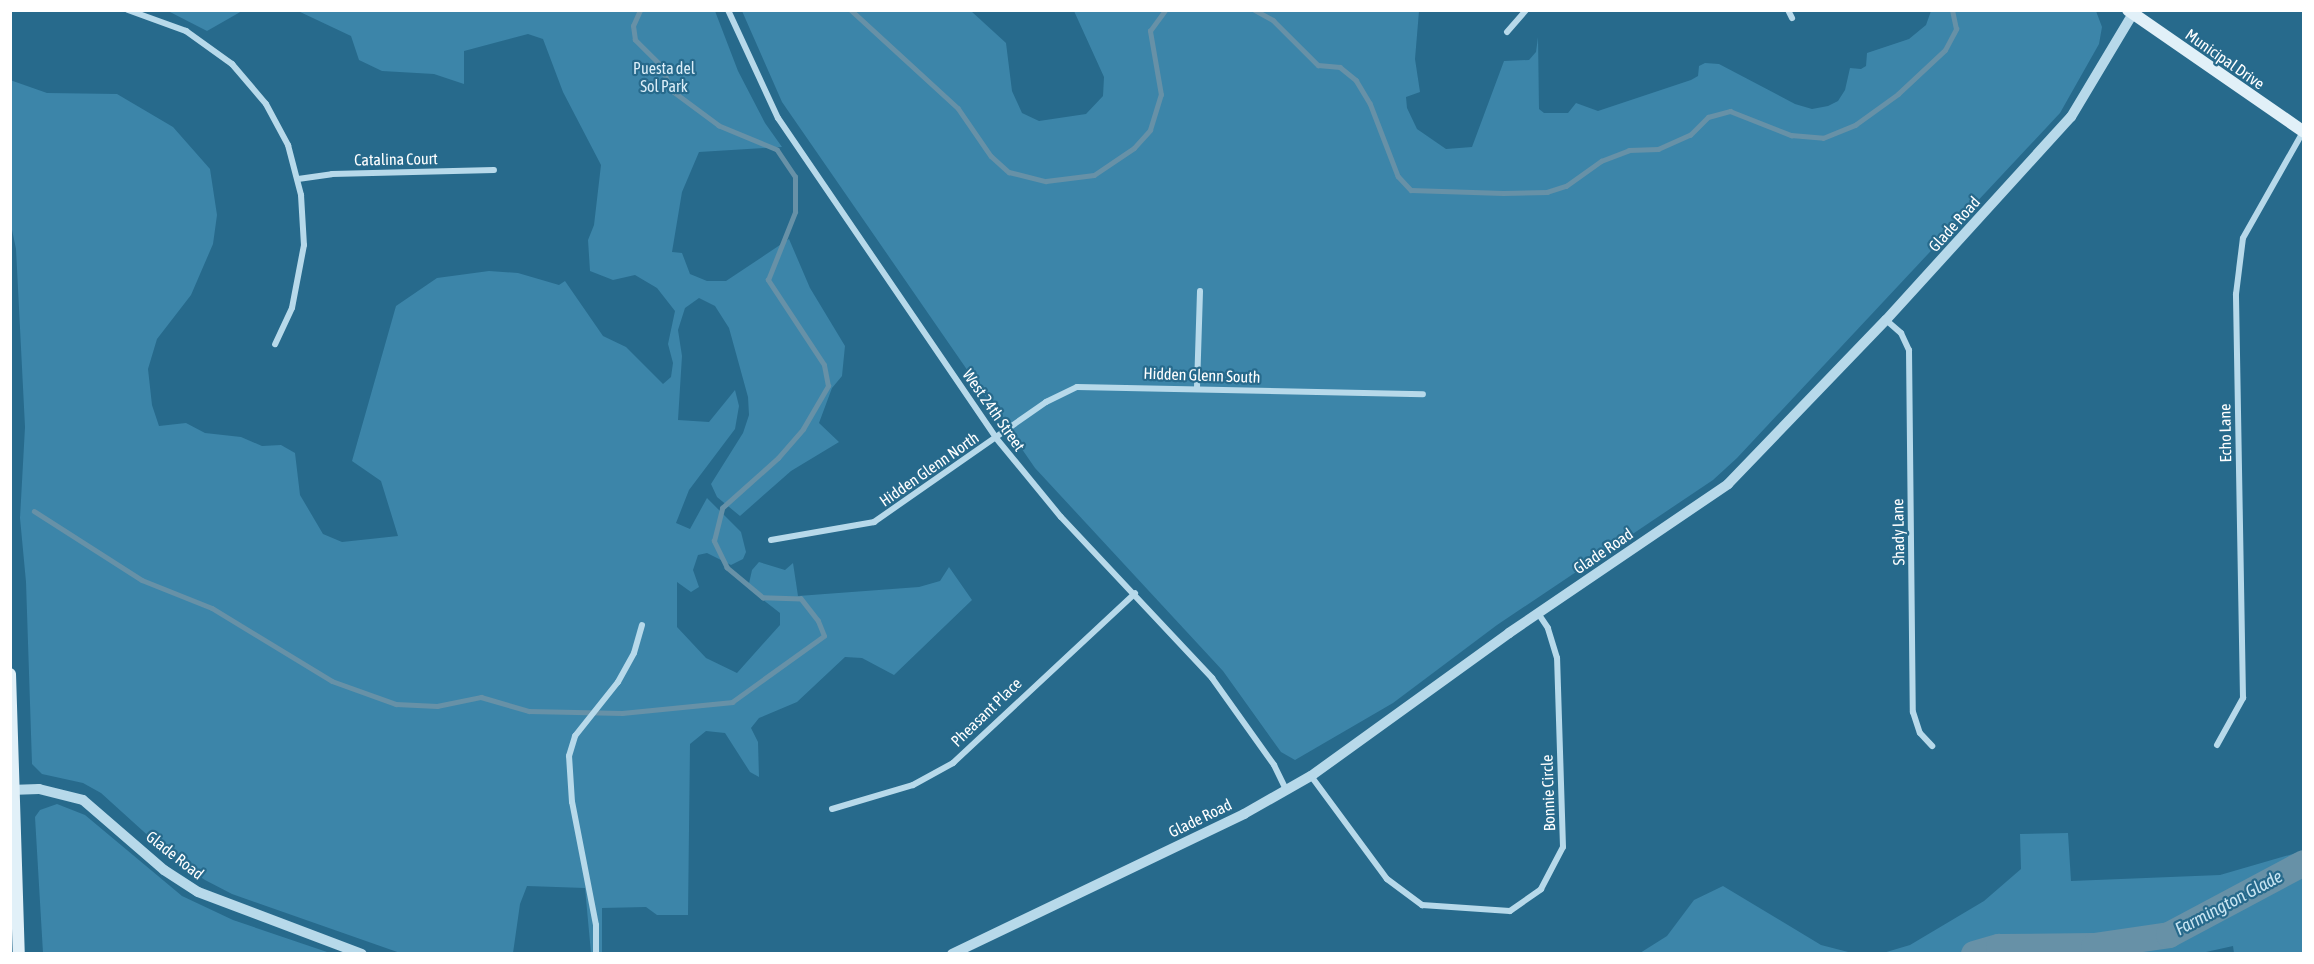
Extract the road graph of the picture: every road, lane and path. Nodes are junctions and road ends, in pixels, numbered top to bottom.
1 (128, 10) edge
2 (728, 10) edge
3 (1526, 10) edge
4 (1788, 10) edge
5 (2132, 12) edge
6 (1792, 18) dead end
7 (1507, 32) dead end
8 (2303, 131) edge
9 (494, 170) dead end
10 (298, 179) junction
11 (1200, 291) dead end
12 (1886, 320) junction
13 (275, 344) dead end
14 (1197, 387) junction
15 (1423, 394) dead end
16 (996, 438) junction
17 (771, 540) dead end
18 (1135, 593) junction
19 (1538, 613) junction
20 (642, 625) dead end
21 (10, 674) edge
22 (2217, 745) dead end
23 (1932, 746) dead end
24 (1311, 776) junction
25 (12, 790) edge
26 (1286, 790) junction
27 (832, 809) dead end
28 (19, 954) edge
29 (362, 954) edge
30 (596, 954) edge
31 (952, 954) edge

1 - 10 street
2 - 16 street, West 24th Street
3 - 7 street
4 - 6 street
5 - 8 main road, Municipal Drive
5 - 12 street, Glade Road
8 - 22 street, Echo Lane
9 - 10 street, Catalina Court
10 - 13 street
11 - 14 street
12 - 19 street, Glade Road
12 - 23 street, Shady Lane
14 - 15 street, Hidden Glenn South
14 - 16 street, Hidden Glenn South
16 - 17 street, Hidden Glenn North
16 - 18 street, West 24th Street
18 - 26 street, West 24th Street
18 - 27 street, Pheasant Place
19 - 24 street, Glade Road
19 - 24 street, Bonnie Circle
20 - 30 street
21 - 25 main road
24 - 26 street, Glade Road
25 - 28 main road
25 - 29 street, Glade Road
26 - 31 street, Glade Road

